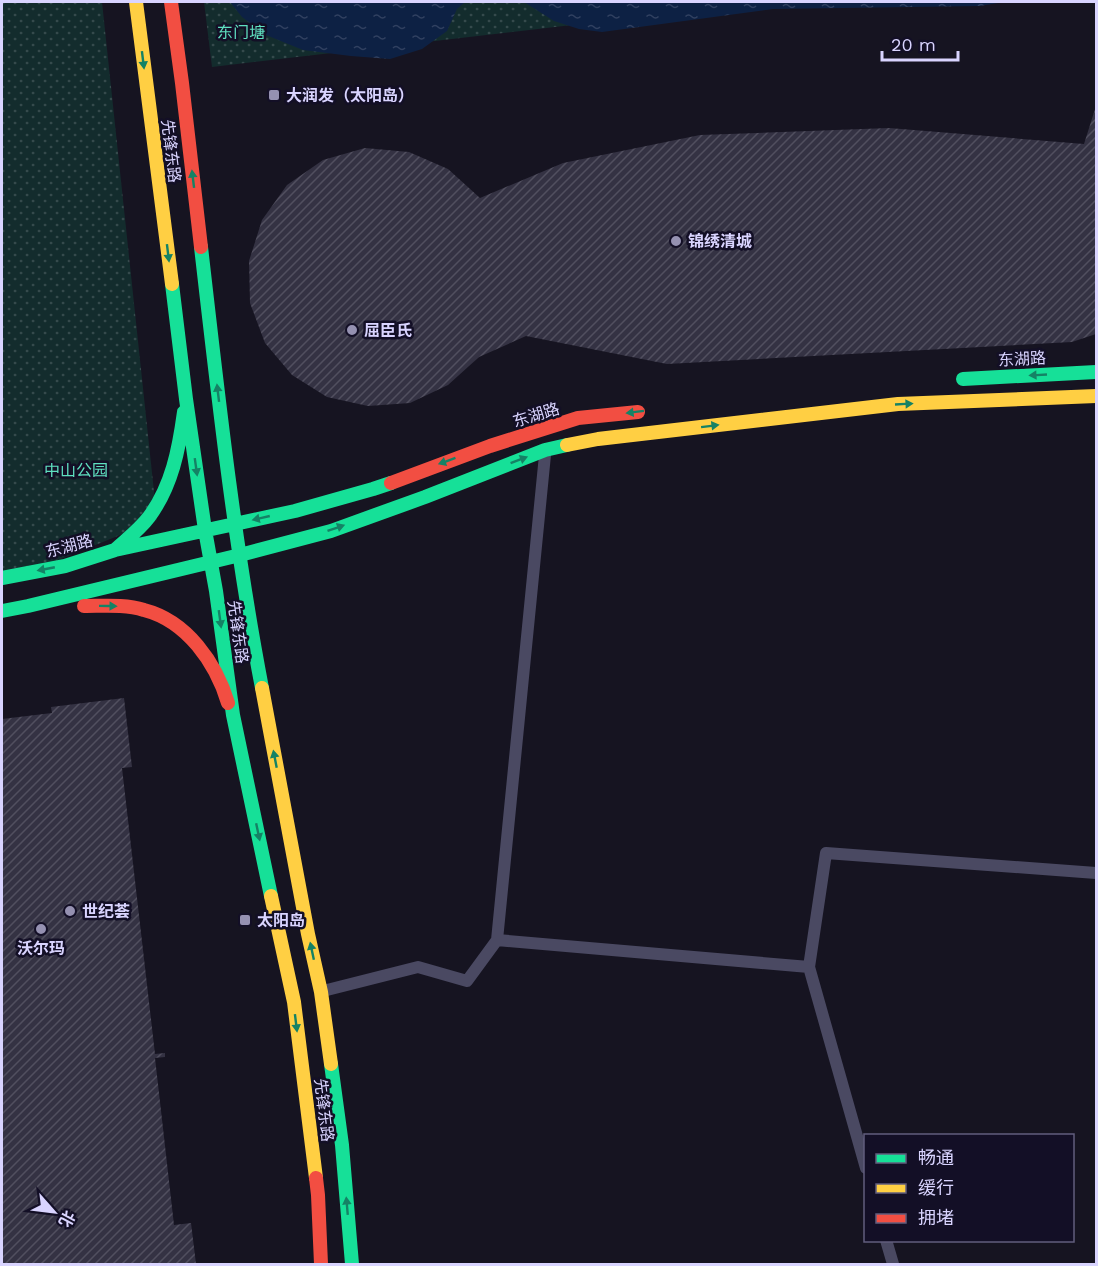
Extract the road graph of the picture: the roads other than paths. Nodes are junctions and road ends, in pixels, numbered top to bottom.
1 (136, 2) edge
2 (171, 2) edge
3 (1096, 372) edge
4 (954, 379) dead end
5 (1096, 396) edge
6 (186, 399) junction
7 (649, 410) dead end
8 (545, 450) junction
9 (235, 524) junction
10 (205, 530) junction
11 (115, 550) junction
12 (240, 555) junction
13 (210, 562) junction
14 (2, 578) edge
15 (28, 606) junction
16 (2, 611) edge
17 (233, 715) junction
18 (1096, 873) edge
19 (497, 940) junction
20 (809, 967) junction
21 (321, 992) junction
22 (864, 1160) edge
23 (887, 1242) edge
24 (321, 1264) edge
25 (352, 1264) edge
26 (893, 1264) edge

1 -> 6 main road, 先锋东路
9 -> 2 main road, 先锋东路
3 -> 4 main road, 东湖路
8 -> 5 main road
6 -> 10 main road, 先锋东路
6 - 11 main road
7 -> 9 main road, 东湖路
12 -> 8 main road
8 - 19 lane
9 - 10 main road, 东湖路
9 - 12 main road, 先锋东路
10 - 11 main road, 东湖路
10 - 13 main road, 先锋东路
11 -> 14 main road, 东湖路
12 - 13 main road
21 -> 12 main road, 先锋东路
13 - 15 main road
13 -> 17 main road, 先锋东路
15 - 16 main road
15 -> 17 main road
17 -> 24 main road, 先锋东路
18 - 20 lane
19 - 20 lane
19 - 21 lane
20 - 22 lane
25 -> 21 main road, 先锋东路
23 - 26 lane

